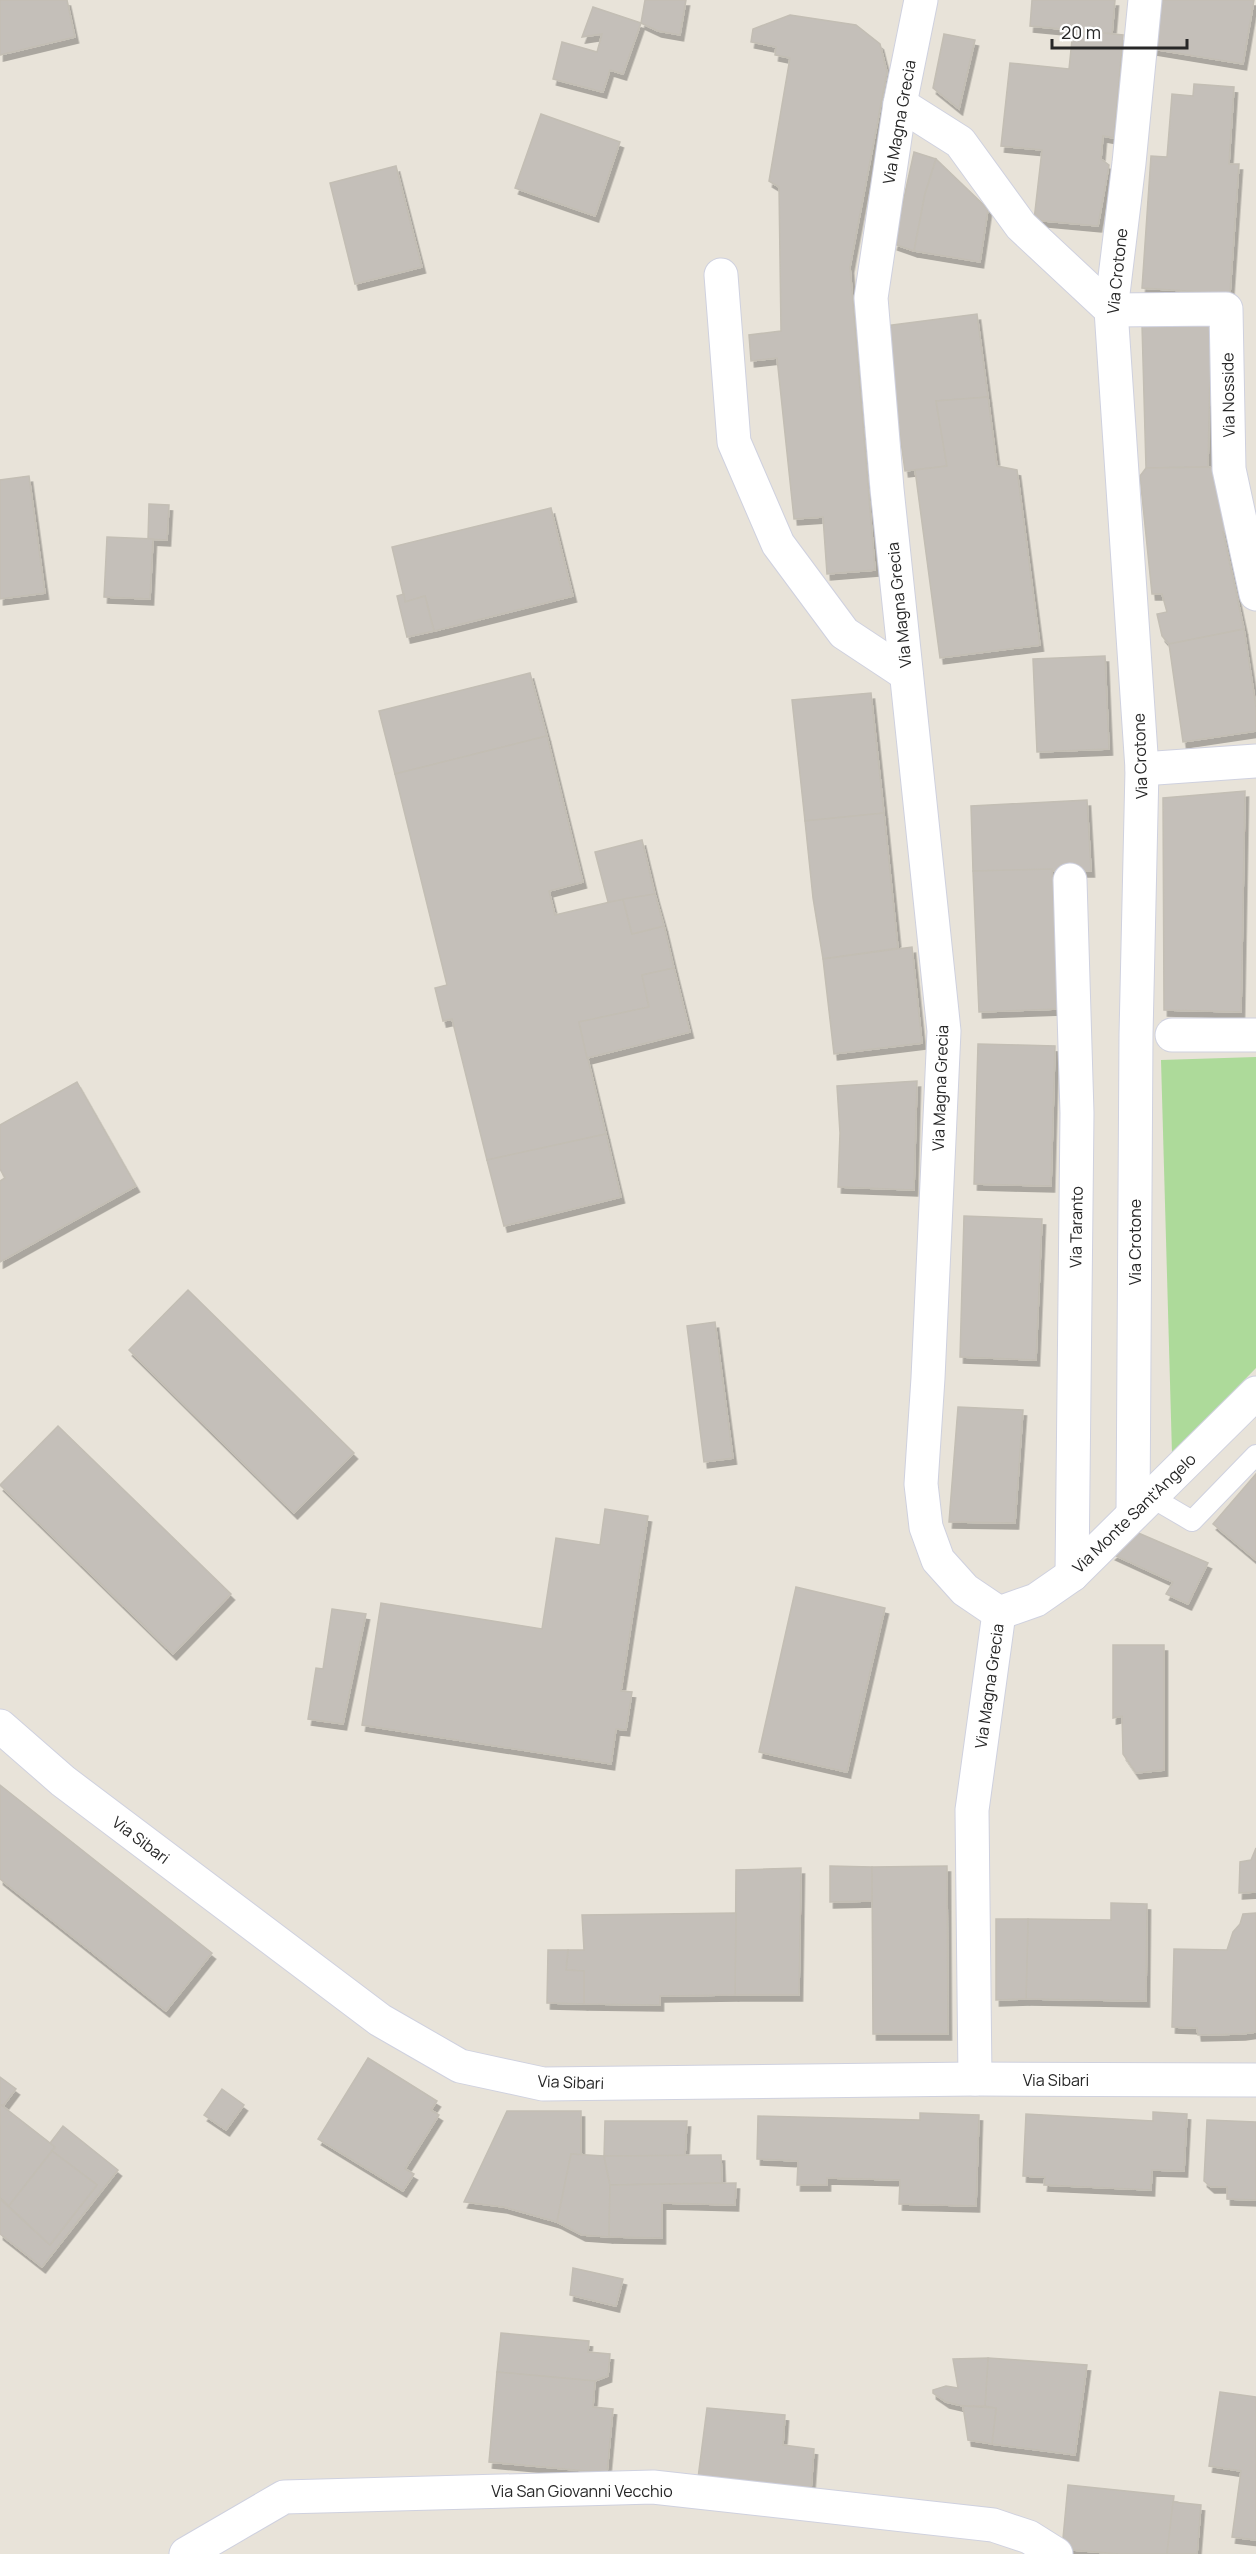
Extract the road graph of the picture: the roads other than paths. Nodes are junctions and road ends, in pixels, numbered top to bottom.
1 (921, 0) edge
2 (1144, 0) edge
3 (900, 104) junction
4 (721, 275) dead end
5 (1111, 310) junction
6 (1256, 594) edge
7 (906, 674) junction
8 (1256, 761) edge
9 (1142, 769) junction
10 (1070, 880) dead end
11 (1172, 1035) dead end
12 (1256, 1035) edge
13 (1256, 1393) edge
14 (1256, 1455) edge
15 (1142, 1505) junction
16 (1072, 1575) junction
17 (999, 1613) junction
18 (0, 1726) edge
19 (975, 2079) junction
20 (1256, 2080) edge
21 (186, 2554) edge
22 (1056, 2554) edge

1 - 3 street, Via Magna Grecia
2 - 5 street, Via Crotone
3 - 5 street
3 - 7 street, Via Magna Grecia
4 - 7 street
5 - 6 street, Via Nosside
5 - 9 street, Via Crotone
7 - 17 street, Via Magna Grecia
8 - 9 street
9 - 15 street, Via Crotone
10 - 16 street, Via Taranto
11 - 12 street
13 - 15 street, Via Monte Sant'Angelo
14 - 15 lane
15 - 16 street, Via Monte Sant'Angelo
16 - 17 street, Via Monte Sant'Angelo
17 - 19 street, Via Magna Grecia
18 - 19 street, Via Sibari
19 - 20 street, Via Sibari
21 - 22 street, Via San Giovanni Vecchio

